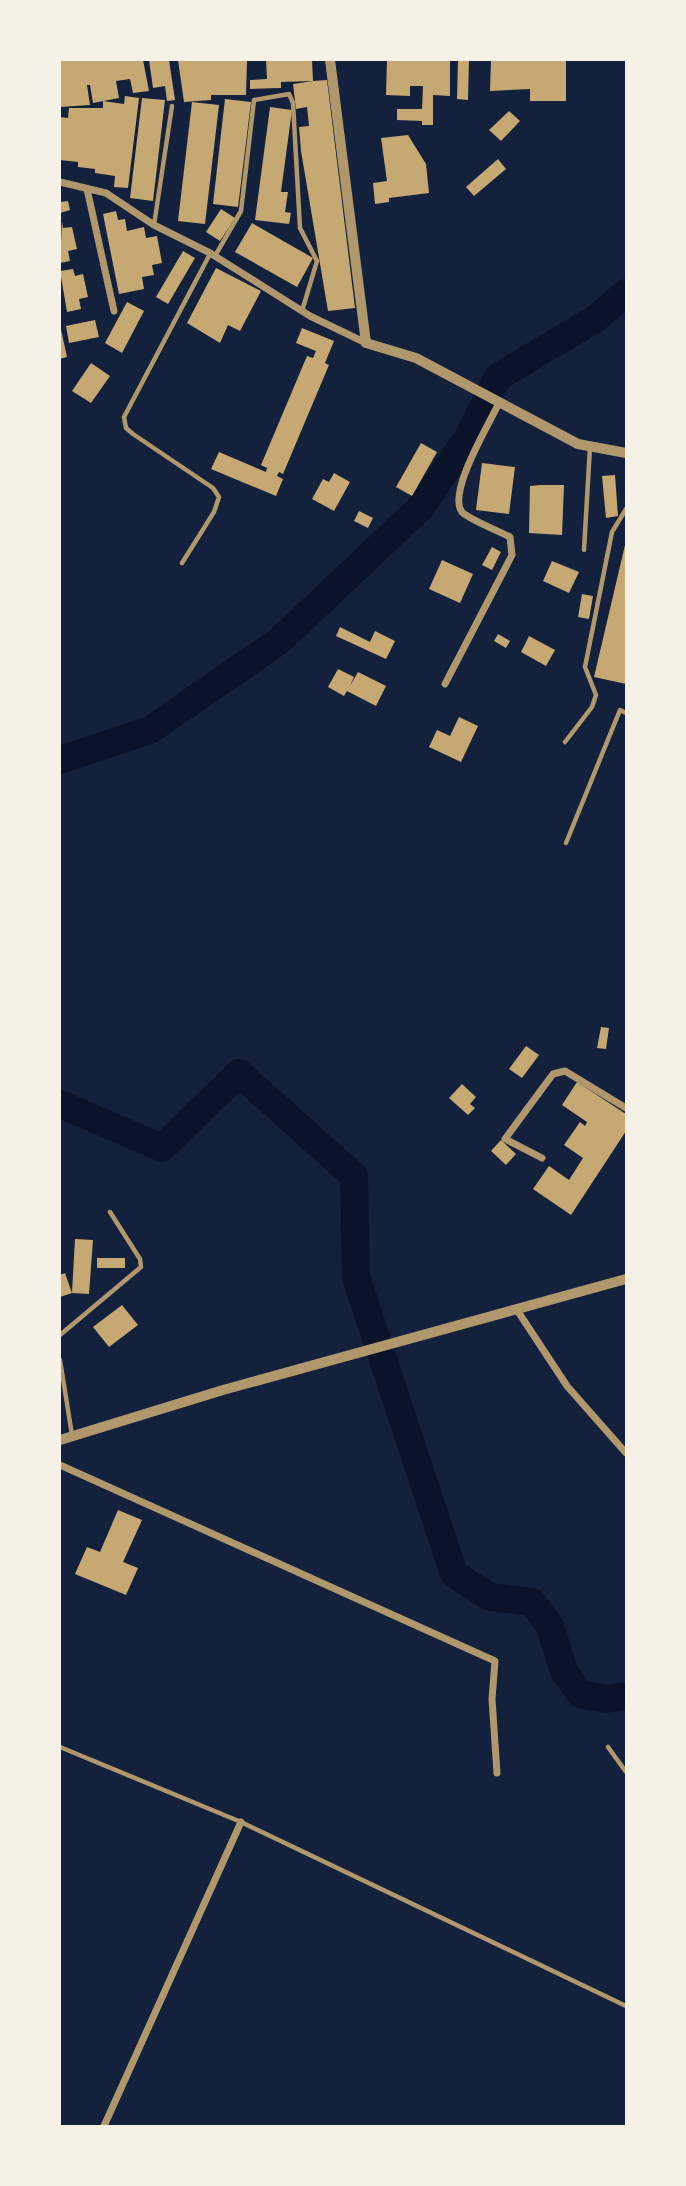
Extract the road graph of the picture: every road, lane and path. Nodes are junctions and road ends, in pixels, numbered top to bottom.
1 (330, 60) edge
2 (172, 106) dead end
3 (60, 182) edge
4 (86, 189) junction
5 (154, 225) junction
6 (213, 255) junction
7 (114, 311) dead end
8 (302, 312) junction
9 (366, 343) junction
10 (498, 402) junction
11 (590, 446) junction
12 (626, 453) edge
13 (626, 509) edge
14 (584, 550) dead end
15 (182, 563) dead end
16 (445, 684) dead end
17 (626, 713) edge
18 (565, 742) dead end
19 (566, 843) dead end
20 (626, 1108) edge
21 (542, 1158) dead end
22 (110, 1212) dead end
23 (626, 1279) edge
24 (517, 1310) junction
25 (60, 1335) edge
26 (60, 1360) edge
27 (72, 1436) junction
28 (60, 1440) edge
29 (626, 1453) edge
30 (60, 1465) edge
31 (60, 1747) edge
32 (608, 1747) dead end
33 (626, 1772) edge
34 (497, 1773) dead end
35 (241, 1822) junction
36 (626, 2006) edge
37 (104, 2126) edge

1 - 9 street
2 - 5 lane
3 - 4 street
4 - 5 street
4 - 7 street
5 - 6 street
6 - 8 street
6 - 8 lane
6 - 15 lane
8 - 9 street
9 - 10 street
10 - 11 street
10 - 16 street
11 - 12 street
11 - 14 lane
13 - 18 lane
17 - 19 lane
20 - 21 street
22 - 25 lane
23 - 24 street
24 - 27 street
24 - 29 street
26 - 27 lane
27 - 28 street
30 - 34 street
31 - 35 lane
32 - 33 lane
35 - 36 lane
35 - 37 street

